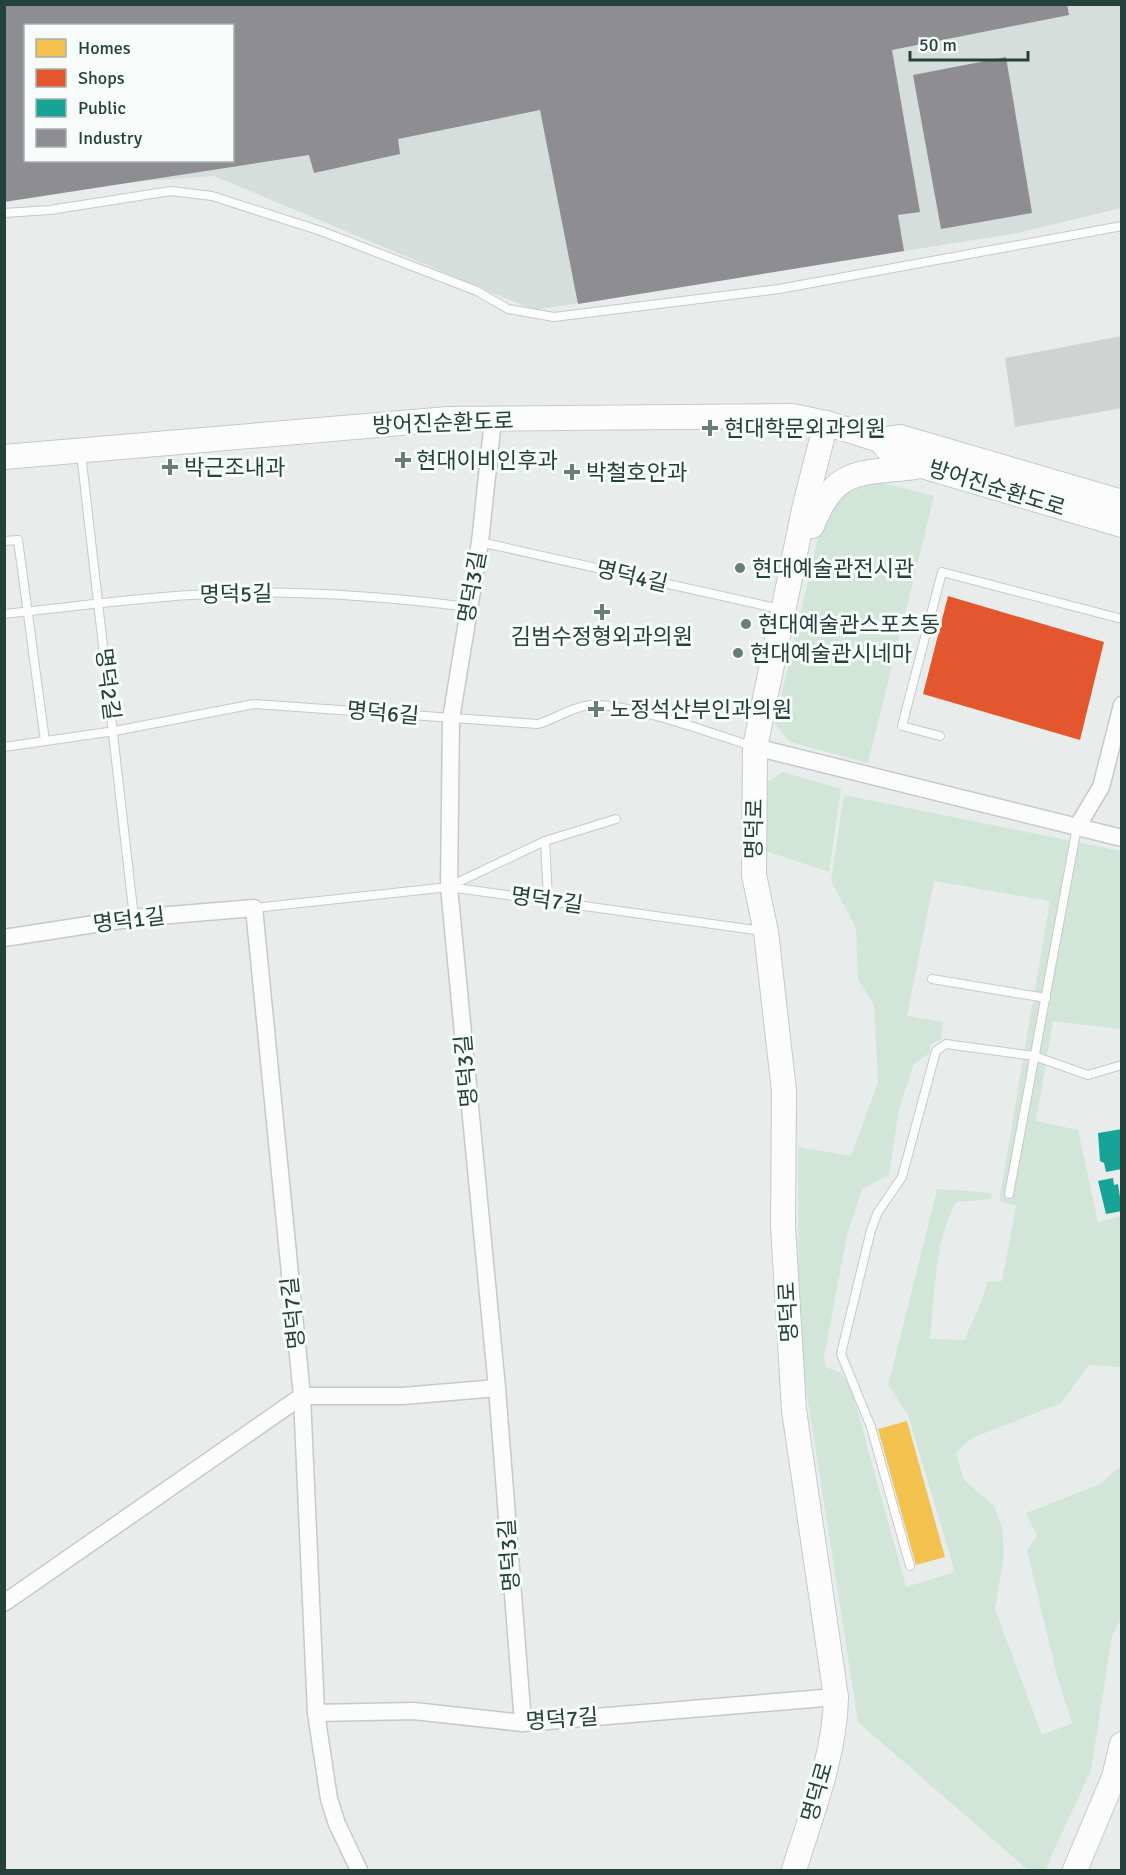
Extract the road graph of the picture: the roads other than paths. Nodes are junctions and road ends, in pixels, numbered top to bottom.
1 (4, 213) edge
2 (1122, 226) edge
3 (493, 420) junction
4 (826, 423) junction
5 (880, 440) junction
6 (81, 450) junction
7 (4, 457) edge
8 (922, 466) junction
9 (1122, 502) edge
10 (1122, 525) edge
11 (4, 541) edge
12 (480, 542) junction
13 (796, 550) junction
14 (98, 602) junction
15 (468, 607) junction
16 (784, 610) junction
17 (28, 612) junction
18 (4, 614) edge
19 (1122, 619) edge
20 (1122, 705) edge
21 (451, 718) junction
22 (115, 731) junction
23 (940, 736) dead end
24 (45, 741) junction
25 (4, 747) edge
26 (755, 747) junction
27 (616, 819) dead end
28 (1077, 827) junction
29 (1122, 838) edge
30 (545, 841) junction
31 (449, 886) junction
32 (548, 900) junction
33 (254, 908) junction
34 (134, 918) junction
35 (766, 932) junction
36 (4, 938) edge
37 (932, 979) dead end
38 (1046, 998) junction
39 (1034, 1056) junction
40 (1122, 1065) edge
41 (1009, 1194) dead end
42 (496, 1388) junction
43 (302, 1396) junction
44 (910, 1566) dead end
45 (4, 1603) edge
46 (836, 1697) junction
47 (316, 1713) junction
48 (523, 1723) junction
49 (1122, 1744) edge
50 (359, 1870) edge
51 (794, 1870) edge
52 (1075, 1870) edge

1 - 2 lane
3 - 4 street, 방어진순환도로
3 - 6 street, 방어진순환도로
3 - 12 street, 명덕3길
4 - 5 street, 방어진순환도로
4 - 13 street, 명덕로
5 - 8 street, 방어진순환도로
5 - 9 street, 방어진순환도로
6 - 7 street, 방어진순환도로
6 - 14 lane, 명덕2길
8 - 10 street, 방어진순환도로
8 - 13 street
11 - 17 lane
12 - 15 street, 명덕3길
12 - 16 lane, 명덕4길
13 - 16 street, 명덕로
14 - 15 lane, 명덕5길
14 - 17 lane, 명덕5길
14 - 22 lane, 명덕2길
15 - 21 street, 명덕3길
16 - 26 street, 명덕로
17 - 18 lane, 명덕5길
17 - 24 lane
19 - 23 lane
20 - 28 street
21 - 22 lane, 명덕6길
21 - 26 lane, 명덕6길
21 - 31 street, 명덕3길
22 - 24 lane, 명덕6길
22 - 34 lane, 명덕2길
24 - 25 lane, 명덕6길
26 - 28 street
26 - 35 street, 명덕로
27 - 30 lane
28 - 29 street
28 - 38 lane
30 - 31 lane
30 - 32 lane
31 - 32 lane, 명덕7길
31 - 33 lane, 명덕7길
31 - 42 street, 명덕3길
32 - 35 lane, 명덕7길
33 - 34 street, 명덕1길
33 - 43 street, 명덕7길
34 - 36 street, 명덕1길
35 - 46 street, 명덕로
37 - 38 lane
38 - 39 lane
39 - 40 lane
39 - 41 lane
39 - 44 lane
42 - 43 street
42 - 48 street, 명덕3길
43 - 45 street
43 - 47 street, 명덕7길
46 - 48 street, 명덕7길
46 - 51 street, 명덕로
47 - 48 street, 명덕7길
47 - 50 street
49 - 52 street

